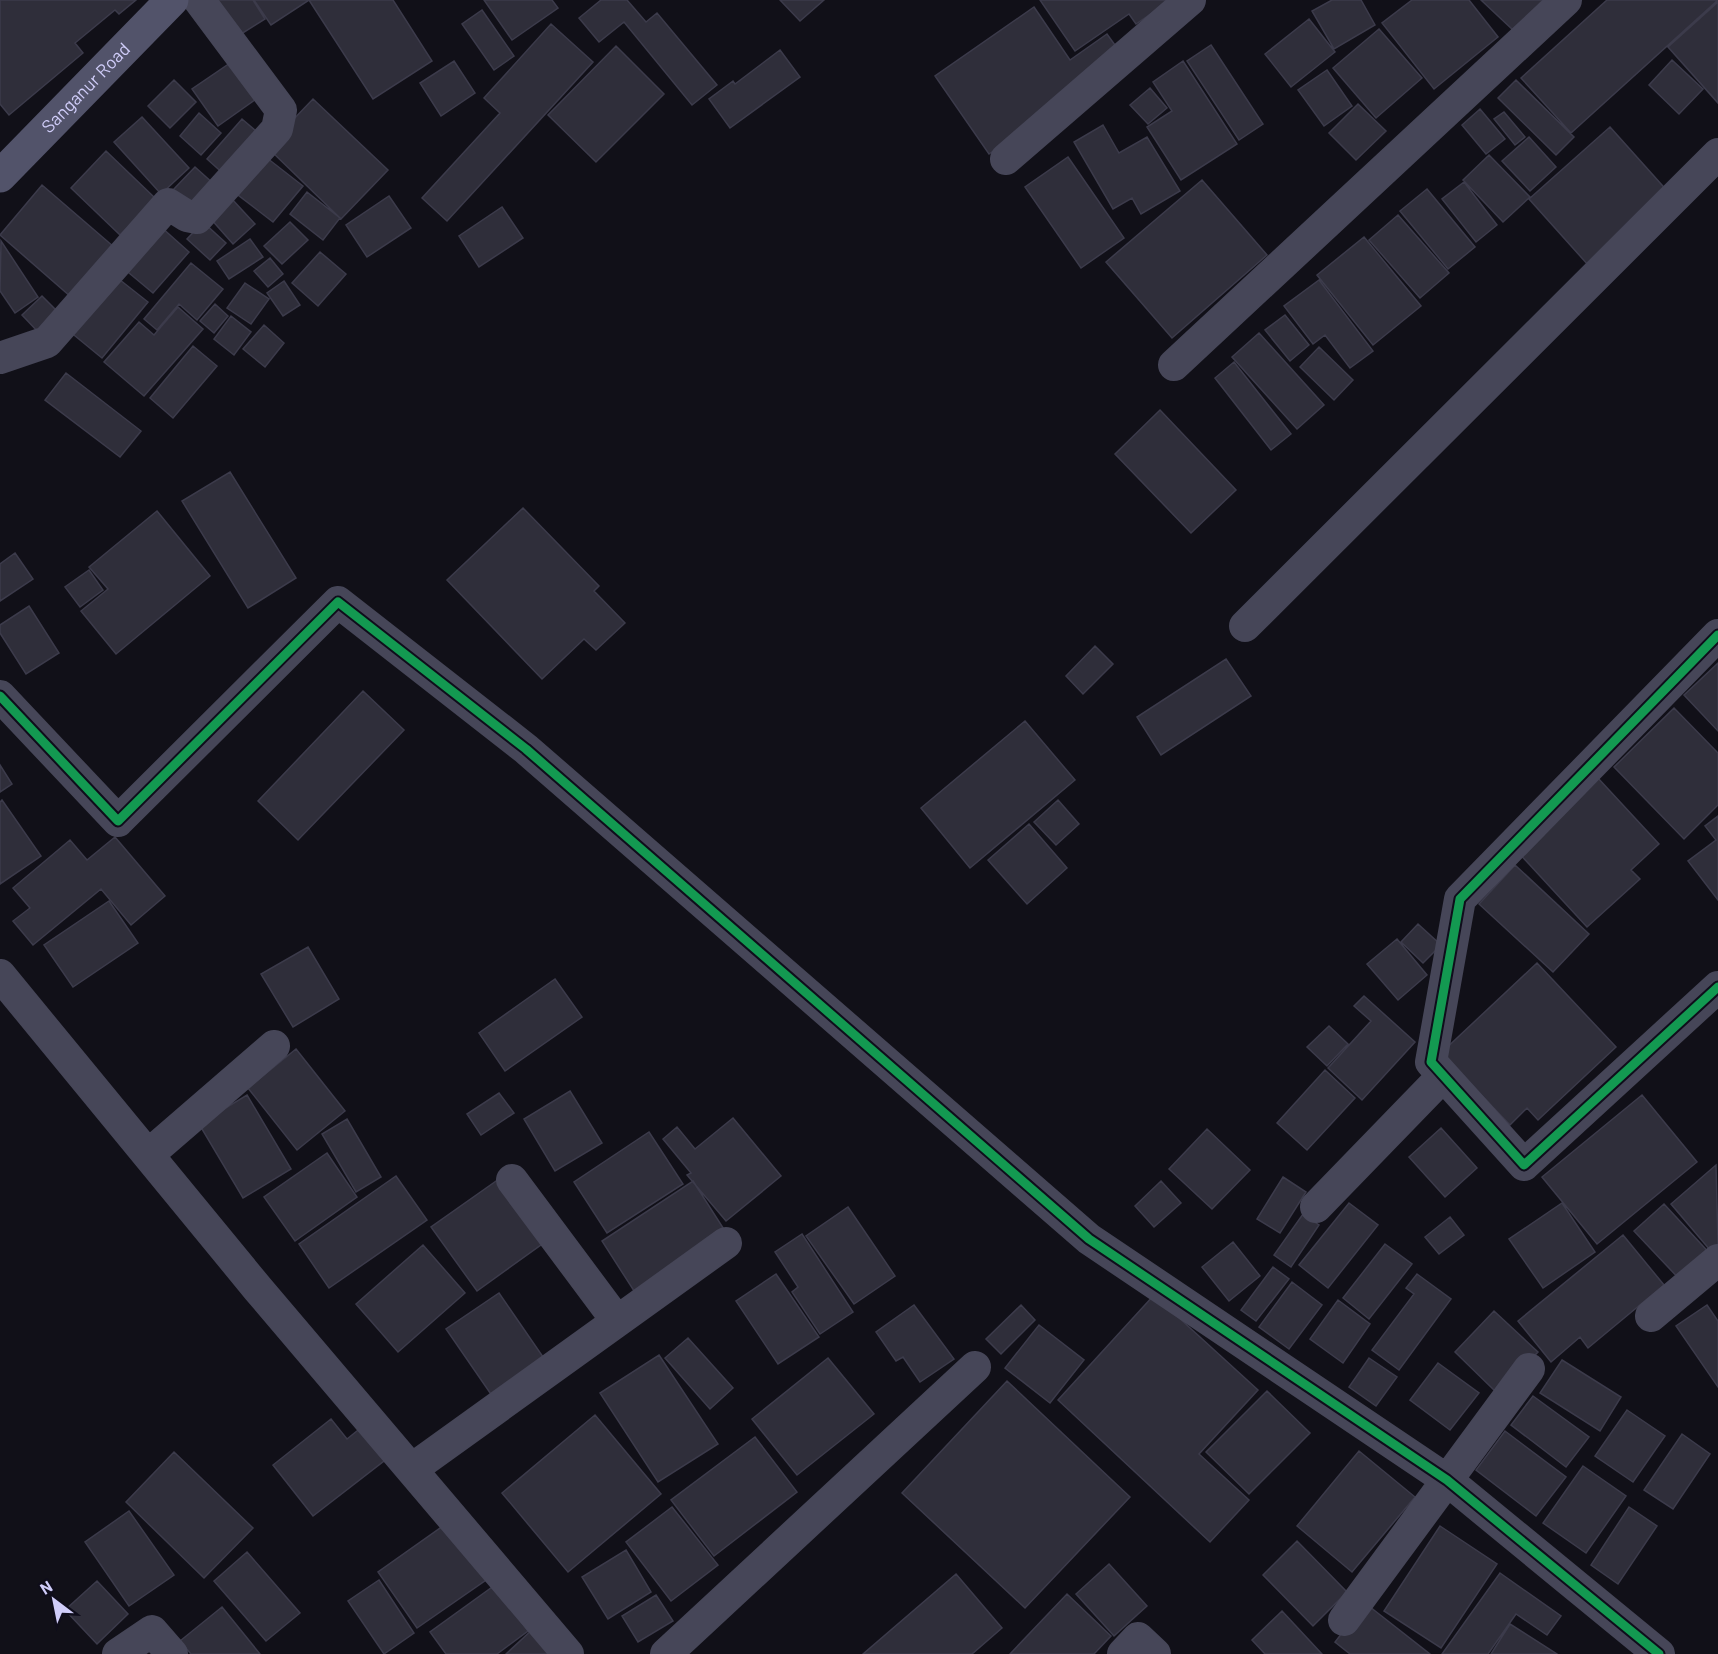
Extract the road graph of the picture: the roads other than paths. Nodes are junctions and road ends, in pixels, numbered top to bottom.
1 (172, 0) edge
2 (200, 0) edge
3 (1190, 0) edge
4 (1566, 0) edge
5 (1718, 154) edge
6 (1006, 159) dead end
7 (0, 176) edge
8 (0, 358) edge
9 (1174, 365) dead end
10 (1245, 626) dead end
11 (1718, 635) edge
12 (0, 696) edge
13 (0, 975) edge
14 (1718, 987) edge
15 (274, 1046) dead end
16 (1443, 1076) junction
17 (148, 1155) junction
18 (512, 1180) dead end
19 (1316, 1207) dead end
20 (726, 1243) dead end
21 (1718, 1260) edge
22 (1651, 1316) dead end
23 (617, 1321) junction
24 (975, 1367) dead end
25 (1529, 1369) dead end
26 (412, 1469) junction
27 (1447, 1480) junction
28 (1344, 1620) dead end
29 (118, 1654) edge
30 (172, 1654) edge
31 (568, 1654) edge
32 (666, 1654) edge
33 (1123, 1654) edge
34 (1155, 1654) edge
35 (1659, 1654) edge

1 - 7 main road, Sanganur Road
2 - 8 street
3 - 6 street
4 - 9 street
5 - 10 street
11 - 16 street
12 - 27 street
13 - 17 street
14 - 16 street
15 - 17 street
16 - 19 street
17 - 26 street
18 - 23 street
20 - 23 street
21 - 22 street
23 - 26 street
24 - 32 street
25 - 27 street
26 - 31 street
27 - 28 street
27 - 35 street
29 - 30 street
33 - 34 street

